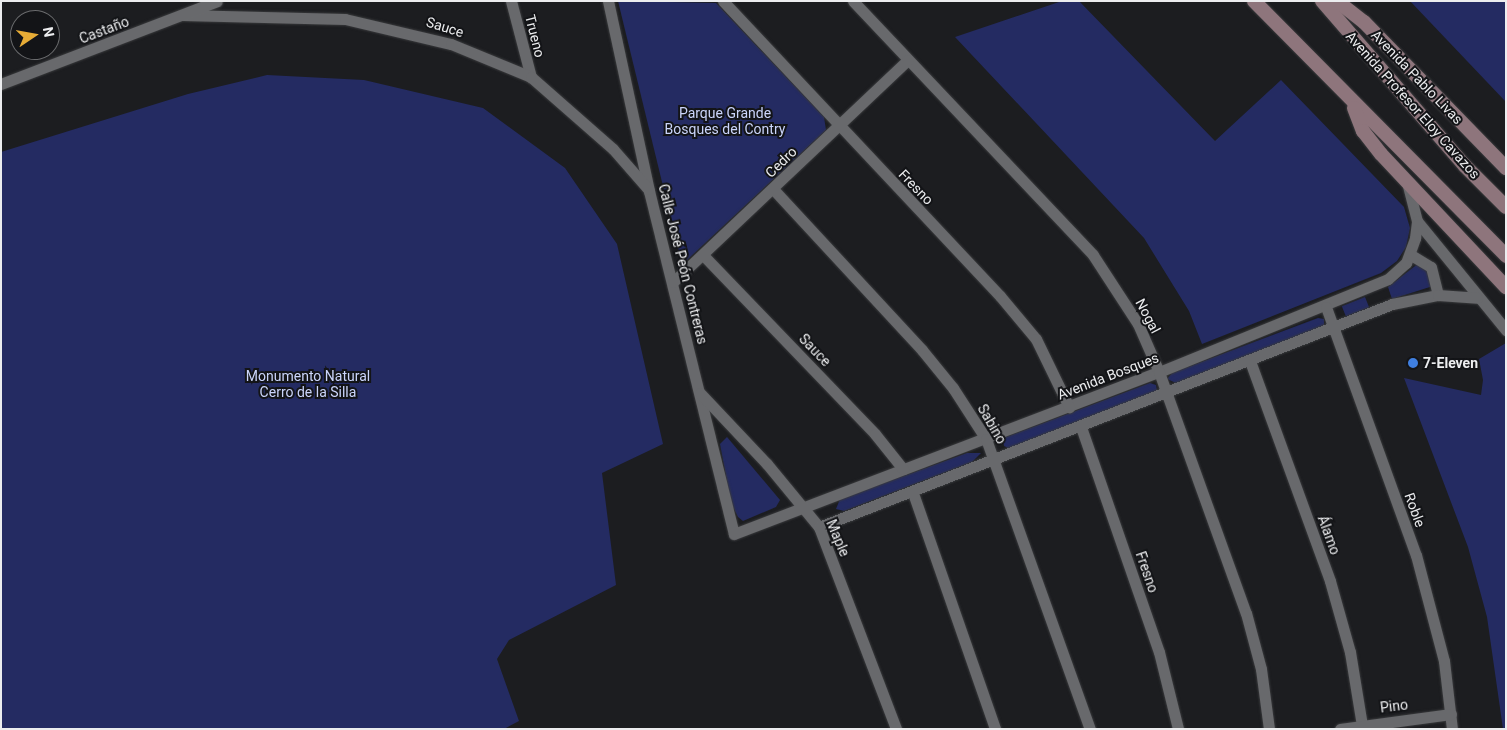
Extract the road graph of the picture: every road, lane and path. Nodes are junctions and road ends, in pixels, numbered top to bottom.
1 (217, 1) edge
2 (511, 1) edge
3 (608, 1) edge
4 (723, 1) edge
5 (853, 1) edge
6 (1254, 1) edge
7 (1322, 1) edge
8 (1337, 1) edge
9 (182, 15) junction
10 (908, 60) junction
11 (531, 78) junction
12 (1, 84) edge
13 (1350, 100) junction
14 (839, 127) junction
15 (1506, 168) edge
16 (1406, 181) junction
17 (649, 190) junction
18 (774, 190) junction
19 (1506, 207) edge
20 (1417, 221) junction
21 (703, 255) junction
22 (1410, 255) junction
23 (1506, 256) edge
24 (673, 282) junction
25 (1506, 287) edge
26 (1438, 295) junction
27 (1477, 298) junction
28 (1326, 307) junction
29 (1334, 327) junction
30 (1506, 330) edge
31 (1250, 361) junction
32 (1159, 372) junction
33 (699, 392) junction
34 (1167, 394) junction
35 (1069, 407) junction
36 (1081, 428) junction
37 (986, 439) junction
38 (995, 459) junction
39 (902, 469) junction
40 (913, 493) junction
41 (804, 507) junction
42 (819, 527) junction
43 (734, 534) joint
44 (1451, 714) junction
45 (1362, 725) junction
46 (896, 729) edge
47 (995, 729) edge
48 (1090, 729) edge
49 (1178, 729) edge
50 (1268, 729) edge
51 (1340, 729) edge
52 (1452, 729) edge

1 - 9 street, Castaño
2 - 11 street, Trueno
3 - 17 street, Calle José Peón Contreras
4 - 14 street, Fresno
5 - 10 street, Nogal
6 - 13 main road
7 - 19 main road, Avenida Profesor Eloy Cavazos
8 - 15 main road, Avenida Pablo Livas
9 - 11 street, Sauce
9 - 12 street, Castaño
10 - 14 street, Cedro
10 - 32 street, Nogal
11 - 17 street, Sauce
13 - 16 main road
13 - 23 main road
14 - 18 street, Cedro
14 - 35 street, Fresno
16 - 20 street, Avenida Bosques
16 - 25 main road
17 - 24 street, Calle José Peón Contreras
18 - 21 street, Cedro
18 - 37 street, Sabino
20 - 22 street, Avenida Bosques
20 - 27 street
21 - 24 street, Cedro
21 - 39 street, Sauce
22 - 26 street
22 - 28 street, Avenida Bosques
24 - 33 street, Calle José Peón Contreras
26 - 27 street
26 - 29 street
27 - 30 street
28 - 29 street, Roble
28 - 32 street, Avenida Bosques
29 - 31 street
29 - 44 street, Roble
31 - 34 street
31 - 45 street, Álamo
32 - 34 street, Nogal
32 - 35 street, Avenida Bosques
33 - 41 street, Maple
33 - 43 street, Calle José Peón Contreras
34 - 36 street
34 - 50 street, Nogal
35 - 37 street, Avenida Bosques
36 - 38 street
36 - 49 street, Fresno
37 - 38 street, Sabino
37 - 39 street, Avenida Bosques
38 - 40 street
38 - 48 street, Sabino
39 - 41 street, Avenida Bosques
40 - 42 street
40 - 47 street
41 - 42 street, Maple
41 - 43 street, Avenida Bosques
42 - 46 street, Maple
44 - 45 street, Pino
44 - 52 street, Roble
45 - 51 street, Pino

